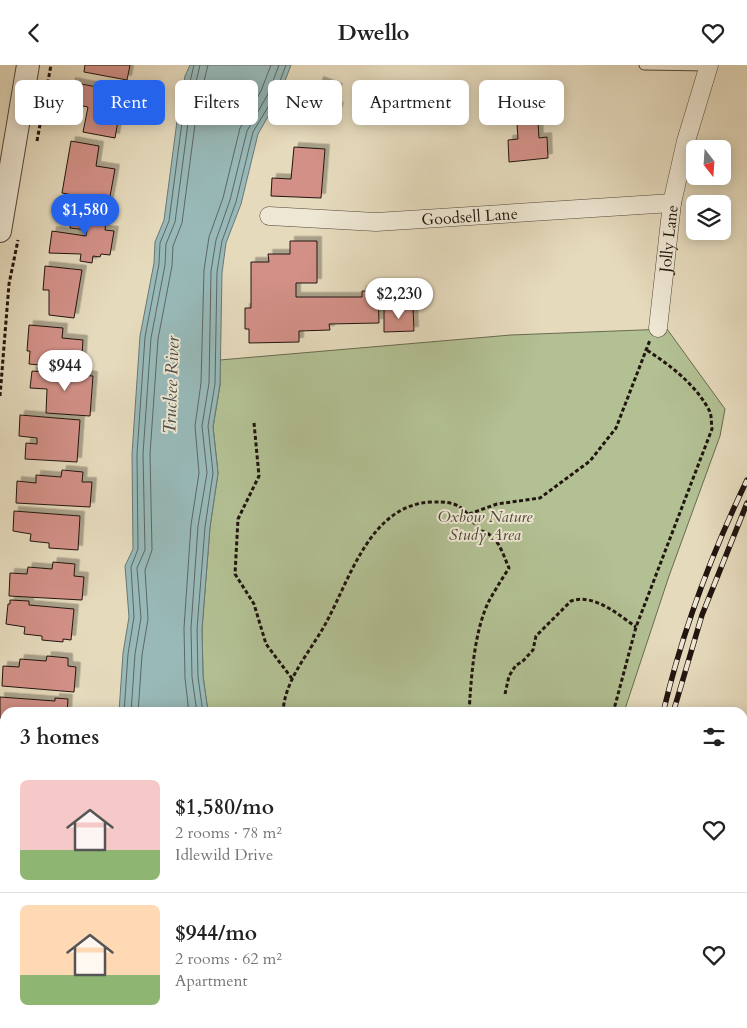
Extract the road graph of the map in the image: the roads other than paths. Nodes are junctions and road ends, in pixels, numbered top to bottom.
1 (28, 65) edge
2 (644, 65) edge
3 (709, 66) edge
4 (672, 203) junction
5 (269, 216) dead end
6 (0, 231) edge
7 (658, 328) road end

1 - 6 street
2 - 3 lane
3 - 4 street, Jolly Lane
4 - 5 street, Goodsell Lane
4 - 7 street, Jolly Lane

